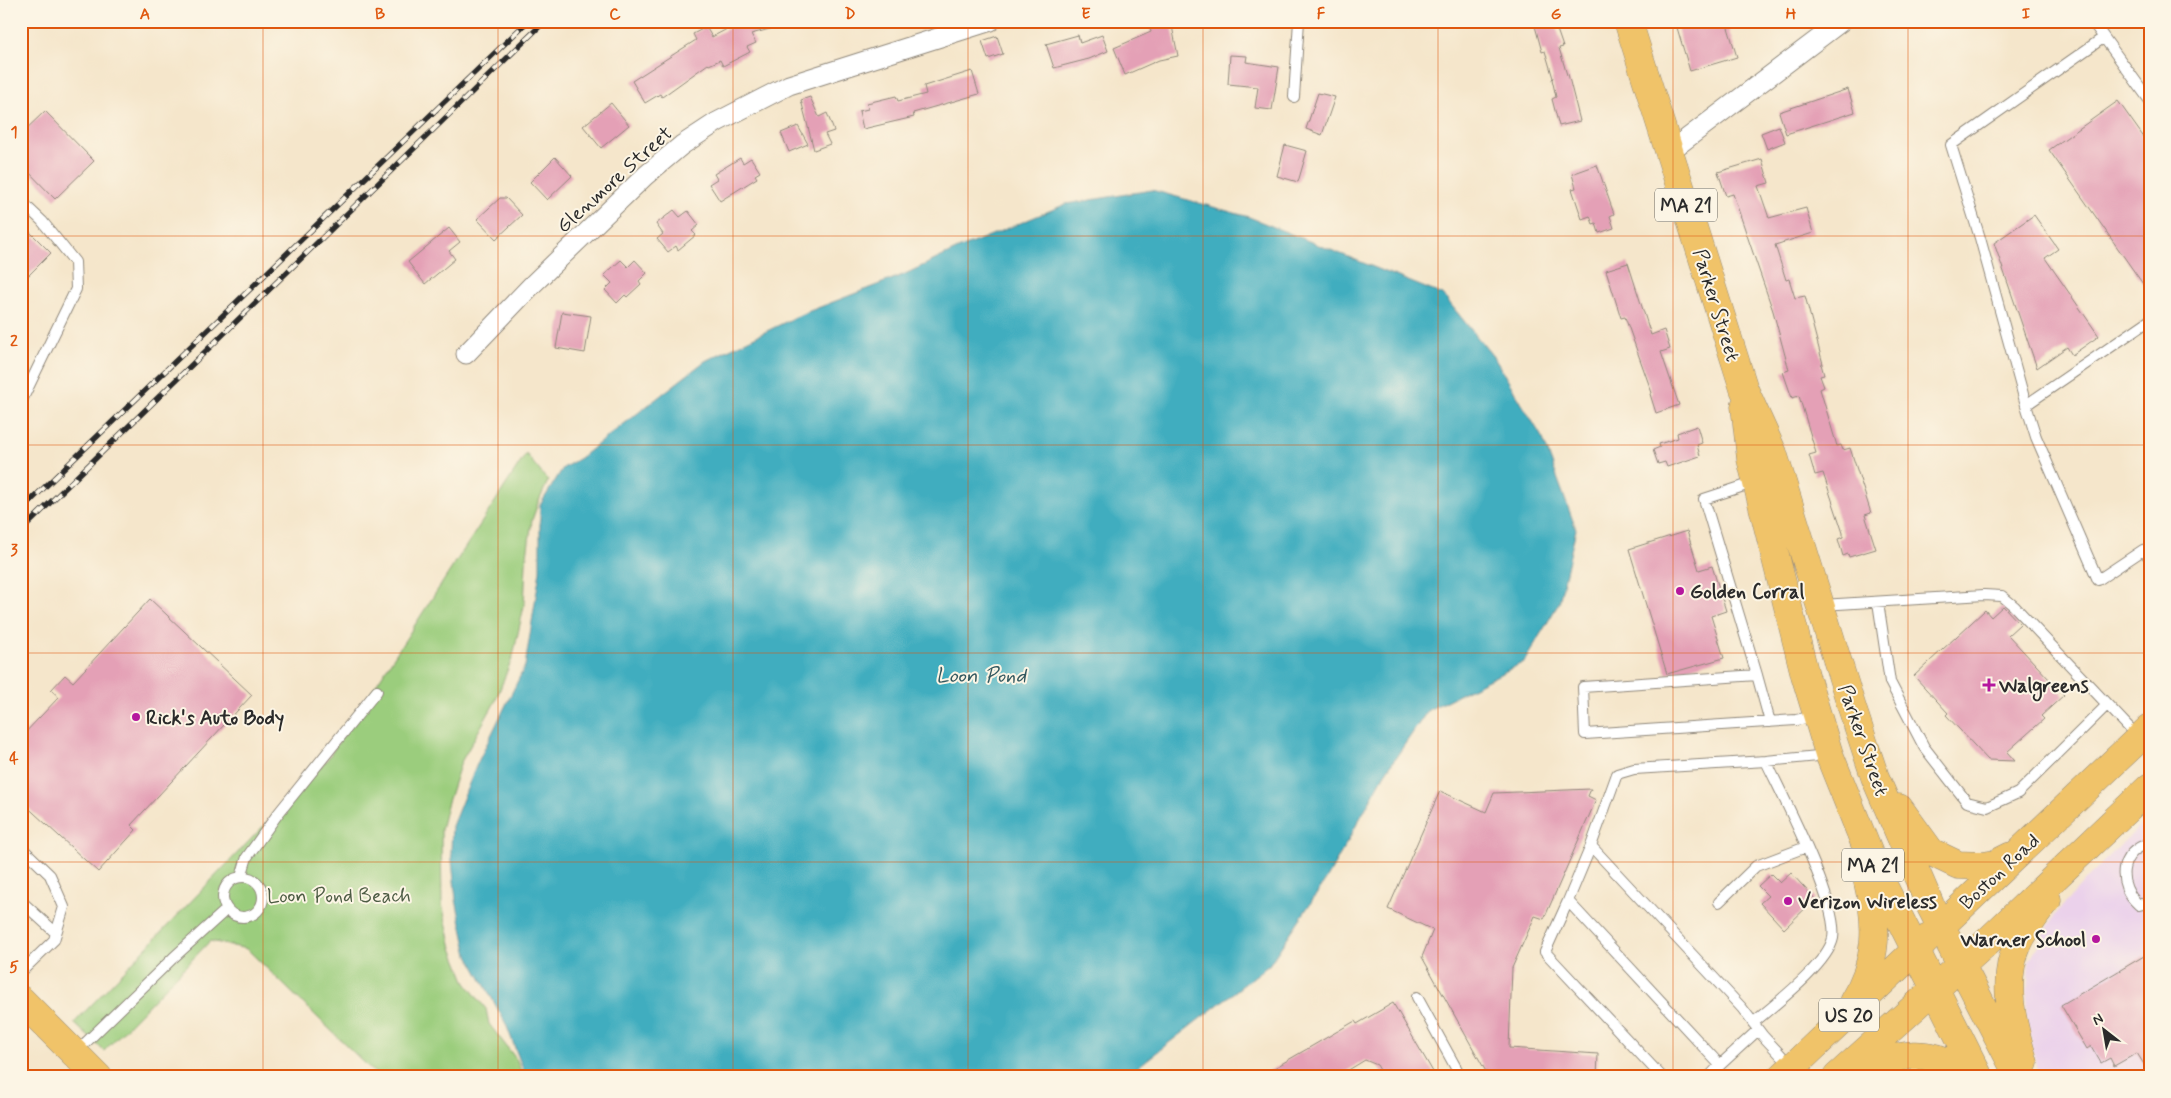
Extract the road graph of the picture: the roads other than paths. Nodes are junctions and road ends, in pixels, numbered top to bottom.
1 (991, 21) edge
2 (1299, 21) edge
3 (1628, 21) edge
4 (1842, 21) edge
5 (2092, 21) edge
6 (2103, 38) junction
7 (1294, 97) dead end
8 (2150, 101) edge
9 (1669, 152) junction
10 (21, 201) edge
11 (2150, 320) edge
12 (466, 354) dead end
13 (1744, 389) junction
14 (21, 402) edge
15 (2026, 405) junction
16 (1757, 482) junction
17 (2150, 558) edge
18 (1878, 602) junction
19 (1821, 605) junction
20 (1757, 674) junction
21 (377, 691) dead end
22 (2107, 704) junction
23 (1816, 716) junction
24 (1770, 722) junction
25 (2144, 733) edge
26 (1766, 761) junction
27 (1833, 765) junction
28 (1875, 777) junction
29 (2150, 787) edge
30 (2150, 843) edge
31 (2026, 845) junction
32 (21, 846) edge
33 (1591, 846) junction
34 (1806, 847) junction
35 (2083, 851) junction
36 (241, 877) junction
37 (1568, 901) junction
38 (22, 902) edge
39 (1719, 902) dead end
40 (2150, 902) edge
41 (227, 909) junction
42 (1940, 927) junction
43 (56, 933) junction
44 (1915, 952) junction
45 (1960, 966) junction
46 (21, 972) edge
47 (1934, 989) junction
48 (1417, 997) dead end
49 (21, 1000) edge
50 (1756, 1027) junction
51 (1828, 1034) junction
52 (75, 1054) junction
53 (1720, 1065) junction
54 (1787, 1072) edge
55 (98, 1077) edge
56 (1461, 1077) edge
57 (1662, 1077) edge
58 (1708, 1077) edge
59 (1837, 1077) edge
60 (1856, 1077) edge
61 (1970, 1077) edge
62 (1979, 1077) edge
63 (2019, 1077) edge
64 (2028, 1077) edge

1 - 12 street, Glenmore Street
2 - 7 lane
3 - 9 main road, Parker Street / MA 21
4 - 9 street
5 - 6 lane
6 - 8 lane
6 - 15 lane
9 - 13 main road, Parker Street / MA 21
10 - 14 lane
11 - 15 lane
13 - 16 main road, Parker Street / MA 21
13 - 19 main road, Parker Street / MA 21
15 - 17 lane
16 - 20 lane
16 - 23 main road, Parker Street / MA 21
18 - 19 lane
18 - 22 lane
18 - 22 lane
19 - 28 main road, Parker Street / MA 21
20 - 24 lane
20 - 24 lane
21 - 36 lane
22 - 25 lane
23 - 24 lane
23 - 27 main road, Parker Street / MA 21
25 - 31 main road, Boston Road / US 20
26 - 27 lane
26 - 33 lane
26 - 34 lane
27 - 44 main road, Parker Street / MA 21
27 - 51 main road
28 - 31 main road
28 - 42 main road, Parker Street / MA 21
29 - 35 main road, US 20
30 - 40 lane
31 - 42 main road, Boston Road / US 20
32 - 43 lane
33 - 37 lane
33 - 50 lane
34 - 39 lane
34 - 50 lane
35 - 45 main road, US 20
35 - 64 main road
36 - 41 lane
36 - 41 lane
37 - 53 lane
37 - 57 lane
38 - 43 lane
41 - 52 lane
42 - 44 main road, Boston Road / US 20
42 - 45 main road, Parker Street / MA 21
43 - 46 lane
44 - 47 main road, Parker Street / MA 21
44 - 51 main road, Boston Road / US 20
45 - 47 main road, US 20
45 - 63 main road, Parker Street
47 - 59 main road, US 20
47 - 62 main road, Parker Street
48 - 56 lane
49 - 52 main road
50 - 53 lane
50 - 54 lane
51 - 54 main road, Boston Road / US 20
52 - 55 main road
53 - 58 lane
60 - 61 main road

